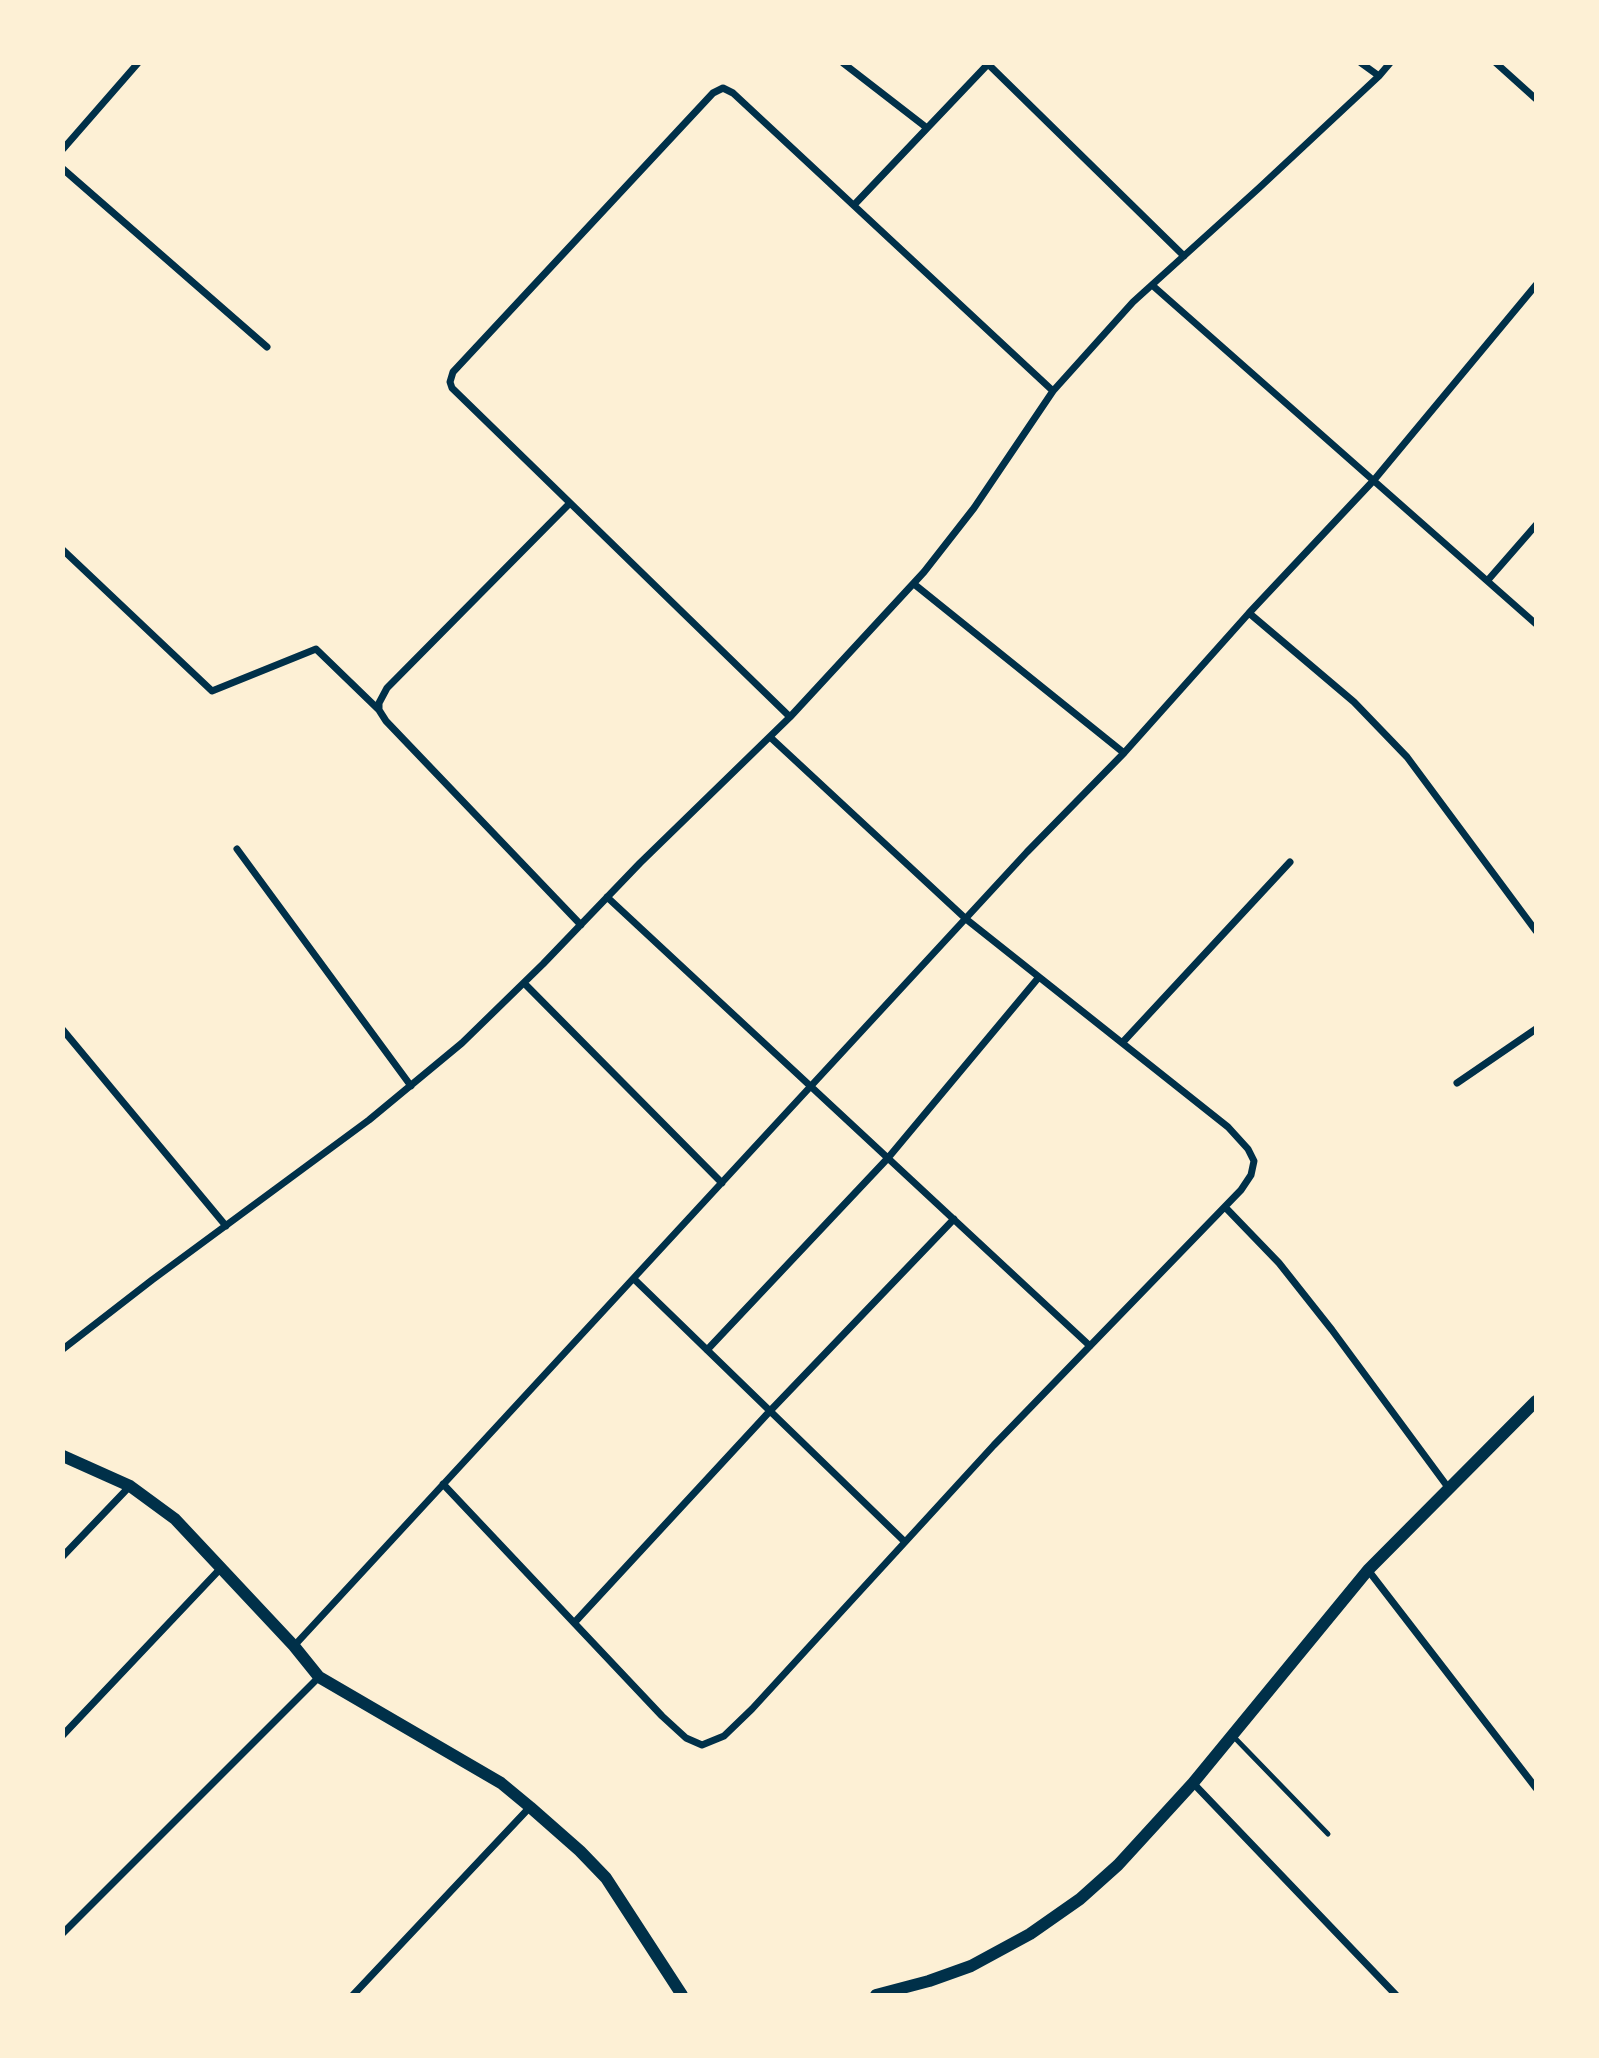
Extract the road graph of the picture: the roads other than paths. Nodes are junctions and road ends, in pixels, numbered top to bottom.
1 (138, 63) edge
2 (843, 63) edge
3 (1361, 63) edge
4 (1390, 63) edge
5 (1496, 63) edge
6 (989, 64) edge
7 (1379, 76) junction
8 (1536, 99) edge
9 (927, 128) junction
10 (63, 149) edge
11 (63, 169) edge
12 (854, 205) junction
13 (1184, 256) junction
14 (1152, 285) junction
15 (1536, 285) edge
16 (267, 347) dead end
17 (1053, 391) junction
18 (1374, 480) junction
19 (570, 503) junction
20 (1536, 524) edge
21 (63, 550) edge
22 (1488, 580) junction
23 (914, 584) junction
24 (1249, 613) junction
25 (1536, 624) edge
26 (379, 710) junction
27 (790, 717) junction
28 (769, 737) junction
29 (1124, 753) junction
30 (237, 849) dead end
31 (1290, 862) dead end
32 (607, 897) junction
33 (966, 919) junction
34 (581, 925) junction
35 (1536, 931) edge
36 (1038, 977) junction
37 (524, 983) junction
38 (1536, 1029) edge
39 (63, 1030) edge
40 (1122, 1043) junction
41 (1457, 1083) dead end
42 (411, 1086) junction
43 (810, 1087) junction
44 (888, 1158) junction
45 (722, 1182) junction
46 (1224, 1207) junction
47 (954, 1219) junction
48 (226, 1226) junction
49 (634, 1279) junction
50 (1090, 1346) junction
51 (63, 1349) edge
52 (707, 1350) junction
53 (1536, 1401) edge
54 (770, 1411) junction
55 (63, 1456) edge
56 (443, 1484) junction
57 (130, 1486) junction
58 (1450, 1490) junction
59 (905, 1542) junction
60 (63, 1556) edge
61 (221, 1568) junction
62 (1368, 1570) junction
63 (574, 1623) junction
64 (294, 1646) junction
65 (319, 1677) junction
66 (63, 1735) edge
67 (1233, 1735) junction
68 (1193, 1783) junction
69 (1536, 1788) edge
70 (530, 1807) junction
71 (1328, 1834) dead end
72 (63, 1933) edge
73 (353, 1995) edge
74 (682, 1995) edge
75 (876, 1995) edge
76 (1396, 1995) edge

1 - 10 street
2 - 9 street
3 - 7 street
4 - 7 street
5 - 8 street
6 - 9 street
6 - 13 street
7 - 13 street
9 - 12 street
11 - 16 street
12 - 17 street
12 - 19 street
13 - 14 street
14 - 17 street
14 - 18 street
15 - 18 street
17 - 23 street
18 - 22 street
18 - 24 street
19 - 26 street
19 - 27 street
20 - 22 street
21 - 26 street
22 - 25 street
23 - 27 street
23 - 29 street
24 - 29 street
24 - 35 street
26 - 34 street
27 - 28 street
28 - 32 street
28 - 33 street
29 - 33 street
30 - 42 street
31 - 40 street
32 - 34 street
32 - 43 street
33 - 36 street
33 - 43 street
34 - 37 street
36 - 40 street
36 - 44 street
37 - 42 street
37 - 45 street
38 - 41 street
39 - 48 street
40 - 46 street
42 - 48 street
43 - 44 street
43 - 45 street
44 - 47 street
44 - 52 street
45 - 49 street
46 - 50 street
46 - 58 street
47 - 50 street
47 - 54 street
48 - 51 street
49 - 52 street
49 - 56 street
50 - 59 street
52 - 54 street
53 - 58 street
54 - 59 street
54 - 63 street
55 - 57 street
56 - 63 street
56 - 64 street
57 - 60 street
57 - 61 street
58 - 62 street
59 - 63 street
61 - 64 street
61 - 66 street
62 - 67 street
62 - 69 street
64 - 65 street
65 - 70 street
65 - 72 street
67 - 68 street
67 - 71 lane
68 - 75 street
68 - 76 street
70 - 73 street
70 - 74 street

